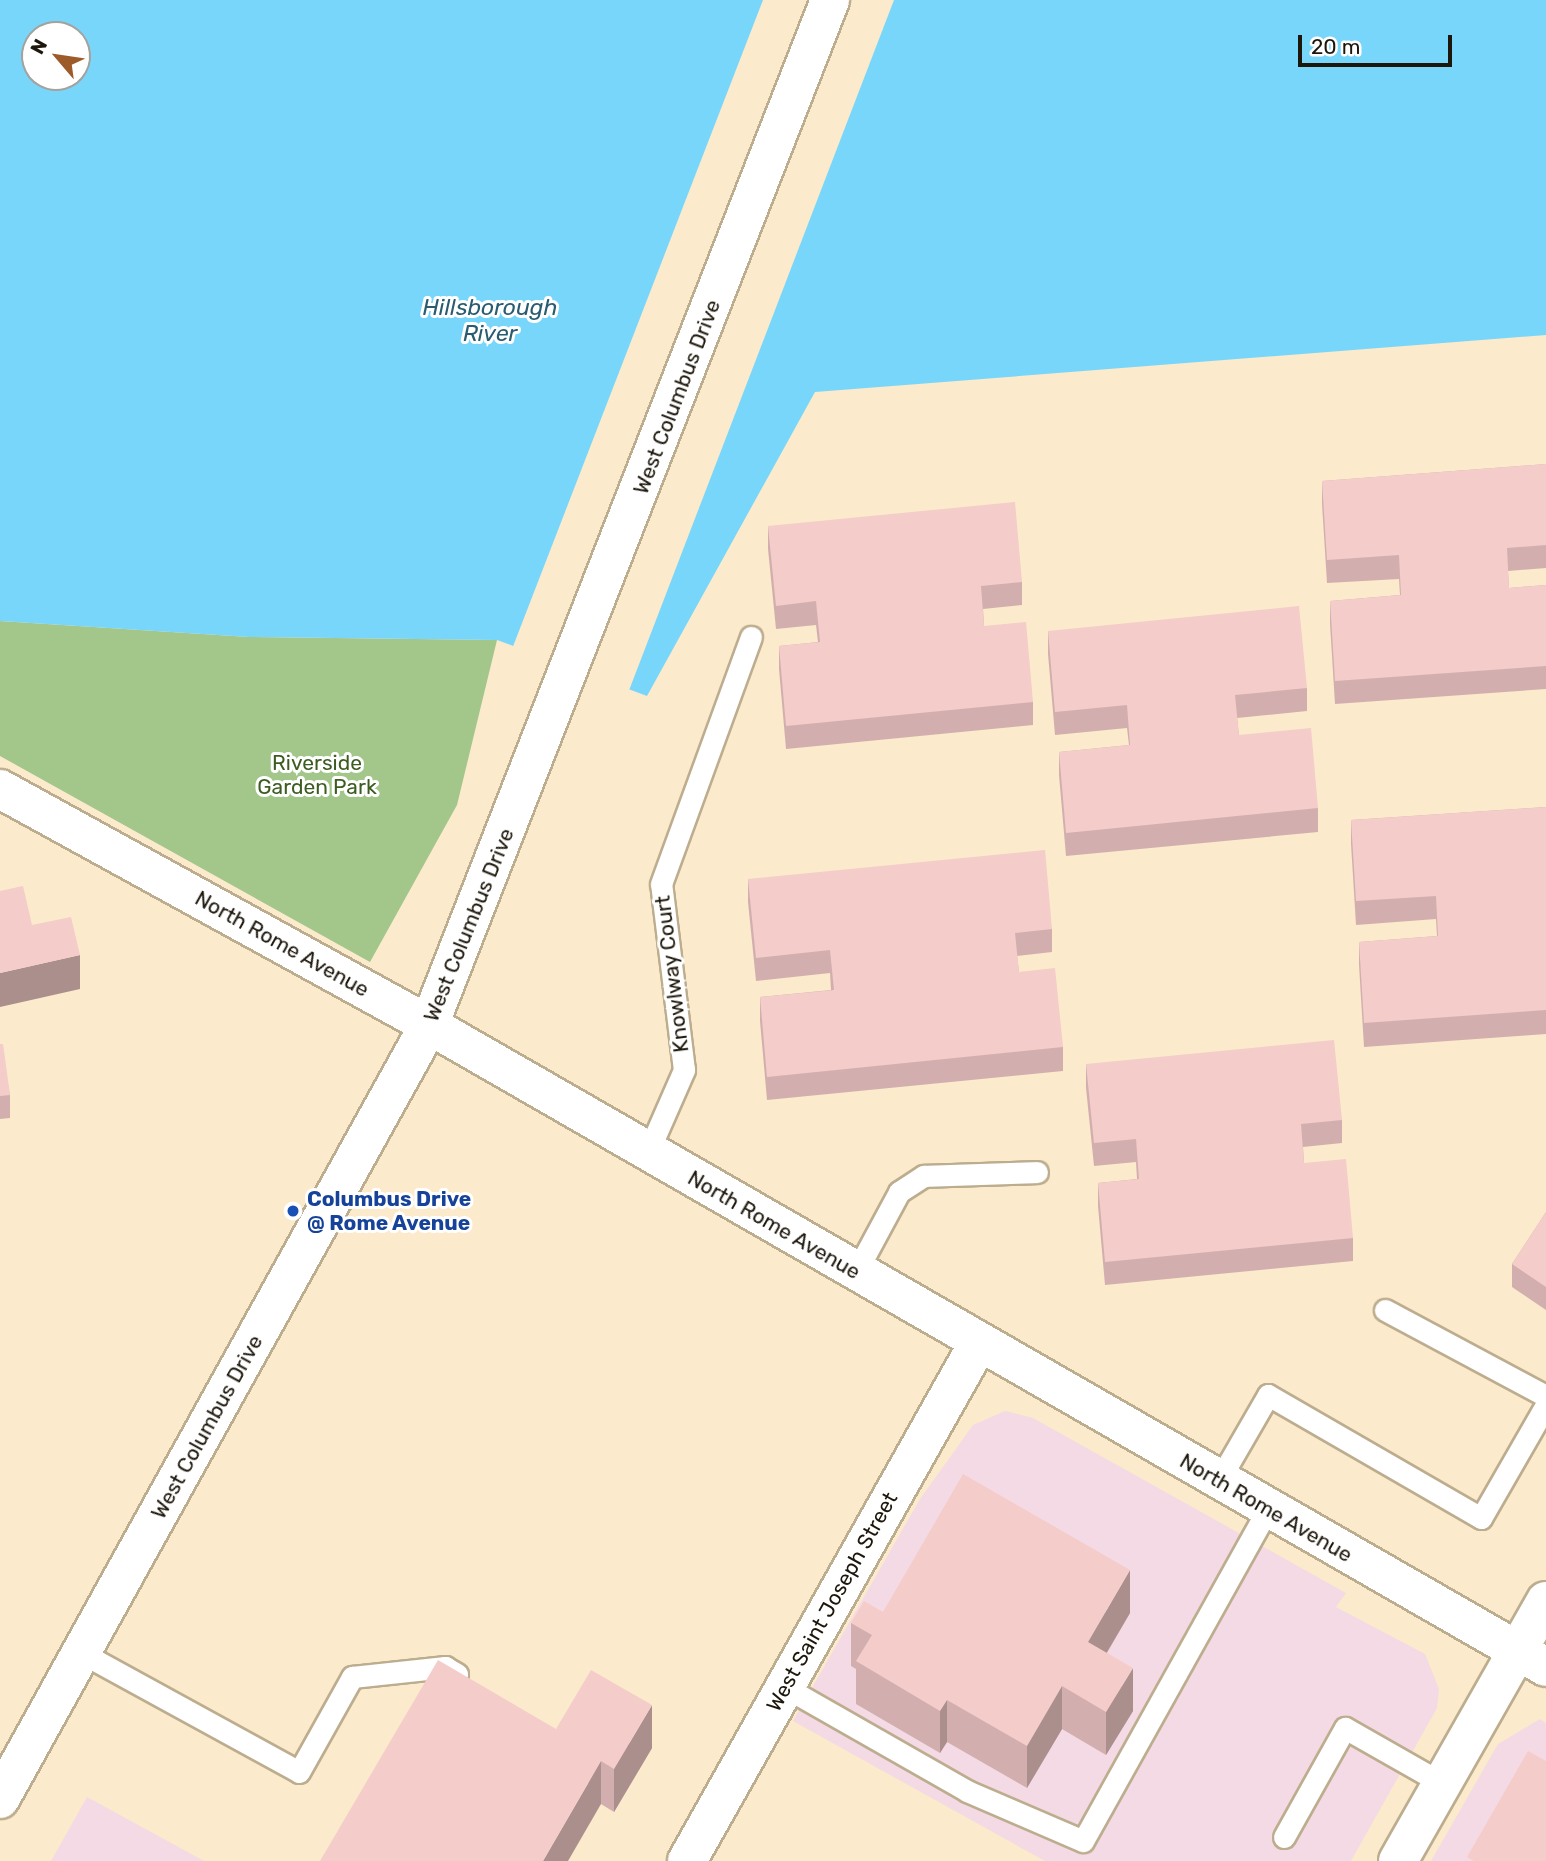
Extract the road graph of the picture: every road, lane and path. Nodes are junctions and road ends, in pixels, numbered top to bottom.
1 (830, 0) edge
2 (751, 637) dead end
3 (0, 789) edge
4 (429, 1025) junction
5 (648, 1152) junction
6 (1037, 1171) dead end
7 (856, 1272) junction
8 (1385, 1310) dead end
9 (978, 1343) junction
10 (1546, 1396) edge
11 (1546, 1405) edge
12 (1219, 1480) junction
13 (1268, 1509) junction
14 (1546, 1601) edge
15 (82, 1653) junction
16 (1532, 1659) edge
17 (480, 1687) edge
18 (785, 1687) junction
19 (1442, 1783) junction
20 (0, 1799) edge
21 (1284, 1837) dead end
22 (687, 1861) edge
23 (1398, 1861) edge

1 - 4 street, West Columbus Drive
2 - 5 lane, Knowlway Court
3 - 4 street, North Rome Avenue
4 - 5 street, North Rome Avenue
4 - 15 street, West Columbus Drive
5 - 7 street, North Rome Avenue
6 - 7 lane
7 - 9 street, North Rome Avenue
8 - 10 lane
9 - 12 street, North Rome Avenue
9 - 18 street, West Saint Joseph Street
11 - 12 lane
12 - 13 street, North Rome Avenue
13 - 16 street, North Rome Avenue
13 - 18 lane
14 - 16 street
15 - 17 lane
15 - 20 street, West Columbus Drive
16 - 19 street
18 - 22 street, West Saint Joseph Street
19 - 21 lane
19 - 23 street

